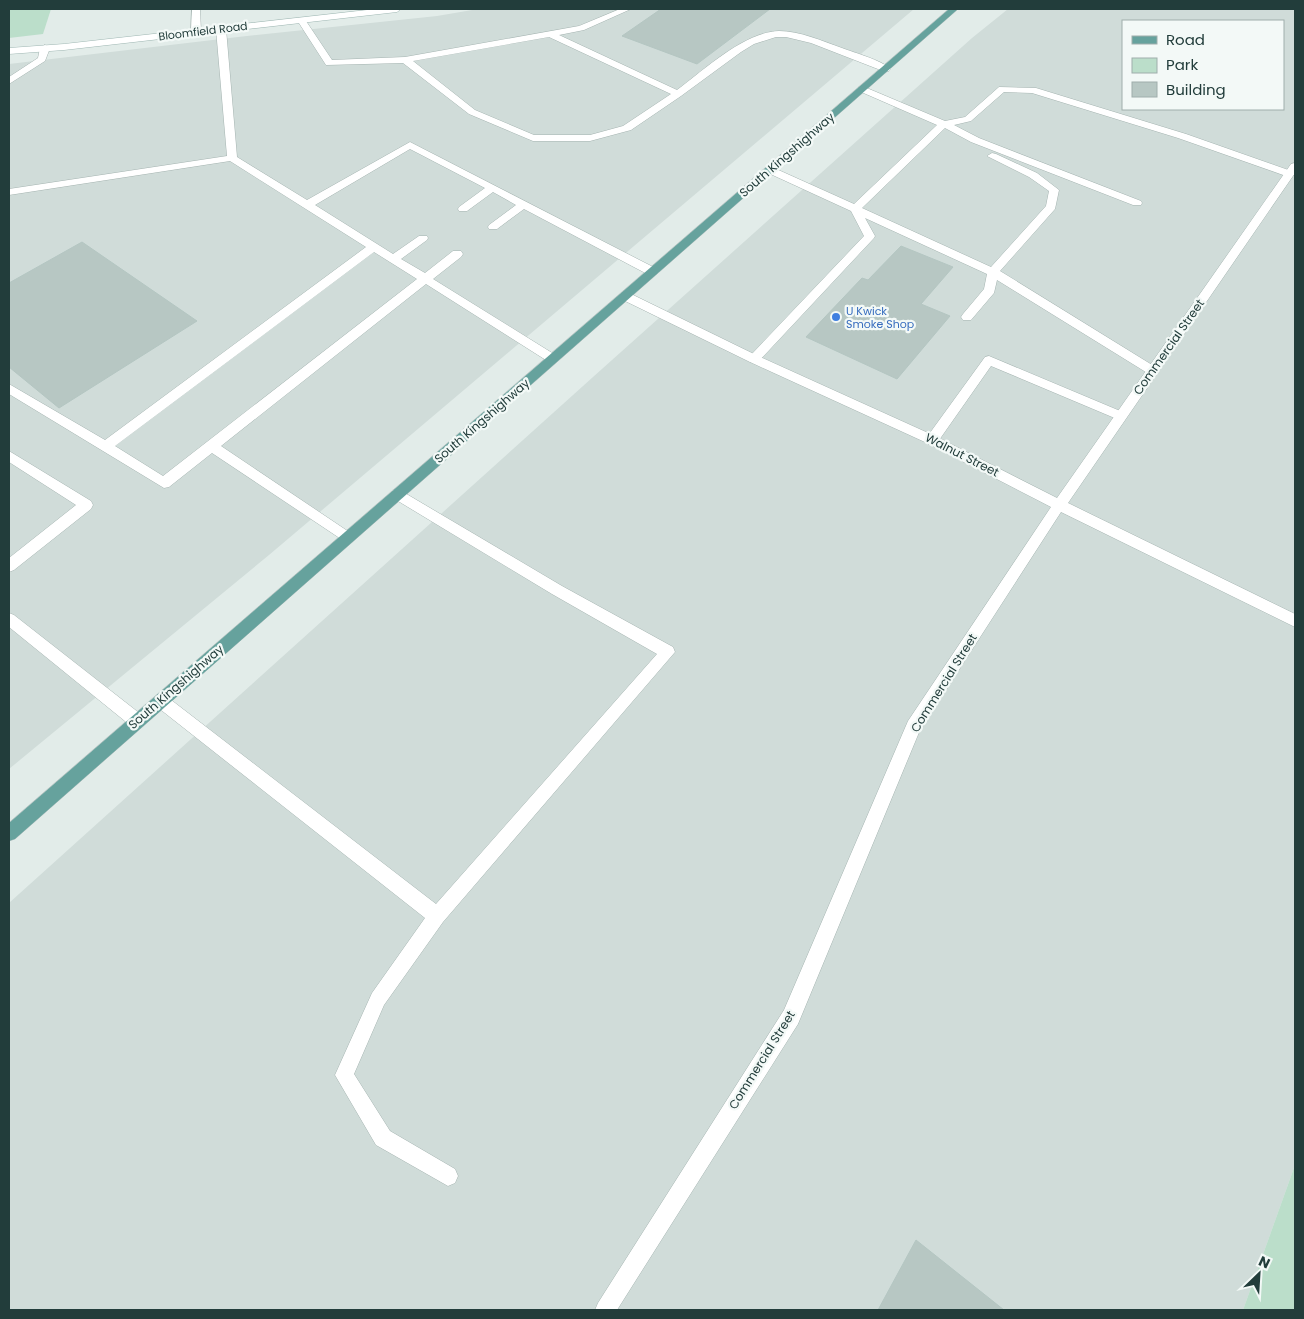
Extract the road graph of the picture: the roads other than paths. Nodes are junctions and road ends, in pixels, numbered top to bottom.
1 (196, 9) edge
2 (397, 9) edge
3 (627, 9) edge
4 (954, 9) edge
5 (301, 20) junction
6 (221, 29) junction
7 (196, 32) junction
8 (550, 34) junction
9 (45, 48) junction
10 (9, 51) edge
11 (405, 60) junction
12 (886, 69) junction
13 (9, 81) edge
14 (862, 89) junction
15 (678, 94) junction
16 (944, 124) junction
17 (975, 140) junction
18 (232, 158) junction
19 (770, 170) junction
20 (1292, 170) edge
21 (492, 188) junction
22 (9, 192) edge
23 (1137, 203) dead end
24 (307, 205) junction
25 (523, 205) junction
26 (463, 209) dead end
27 (855, 209) junction
28 (493, 227) dead end
29 (423, 238) dead end
30 (374, 247) junction
31 (457, 254) dead end
32 (394, 260) junction
33 (653, 272) junction
34 (993, 272) junction
35 (425, 280) junction
36 (626, 296) junction
37 (967, 317) dead end
38 (553, 359) junction
39 (754, 359) junction
40 (1153, 371) junction
41 (9, 388) edge
42 (1121, 416) junction
43 (932, 440) junction
44 (105, 446) junction
45 (212, 446) junction
46 (9, 456) edge
47 (398, 494) junction
48 (1059, 505) junction
49 (347, 538) junction
50 (9, 566) edge
51 (9, 619) edge
52 (1295, 621) edge
53 (161, 701) junction
54 (137, 721) junction
55 (9, 833) edge
56 (437, 916) junction
57 (448, 1176) dead end
58 (605, 1310) edge

1 - 7 street
2 - 5 street, Bloomfield Road
3 - 8 street
4 - 12 main road, South Kingshighway
5 - 6 street, Bloomfield Road
5 - 11 street
6 - 7 street, Bloomfield Road
6 - 18 street
7 - 9 street, Bloomfield Road
8 - 11 street
8 - 15 street
9 - 10 street, Bloomfield Road
9 - 13 street
11 - 15 street
12 - 14 main road, South Kingshighway
12 - 15 street
14 - 16 street
14 - 19 main road, South Kingshighway
16 - 17 street
16 - 20 street
16 - 27 street
17 - 23 street
17 - 34 street
18 - 22 street
18 - 24 street
19 - 27 street
19 - 33 main road, South Kingshighway
20 - 40 street, Commercial Street
21 - 24 street
21 - 25 street
21 - 26 street
24 - 30 street
25 - 28 street
25 - 33 street
27 - 34 street
27 - 39 street
29 - 32 street
30 - 32 street
30 - 44 street
31 - 35 street
32 - 35 street
33 - 36 main road, South Kingshighway
34 - 37 street
34 - 40 street
35 - 38 street
35 - 45 street
36 - 38 main road, South Kingshighway
36 - 39 street, Walnut Street
38 - 47 main road, South Kingshighway
39 - 43 street, Walnut Street
40 - 42 street, Commercial Street
41 - 44 street
42 - 43 street
42 - 48 street, Commercial Street
43 - 48 street, Walnut Street
44 - 45 street
45 - 49 street
46 - 50 street
47 - 49 main road, South Kingshighway
47 - 56 street
48 - 52 street, Walnut Street
48 - 58 street, Commercial Street
49 - 53 main road, South Kingshighway
51 - 54 street
53 - 54 main road, South Kingshighway
53 - 56 street
54 - 55 main road, South Kingshighway
56 - 57 street

